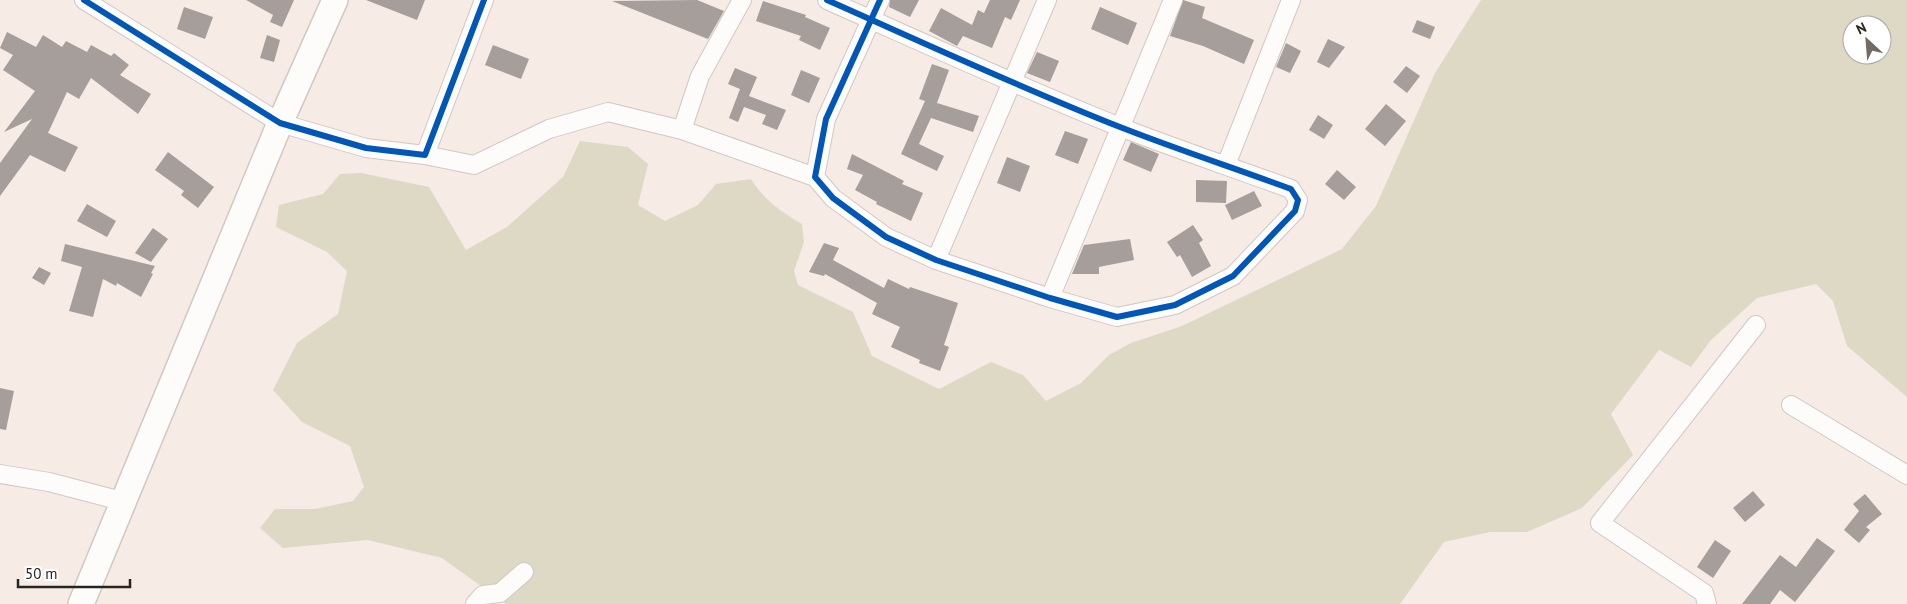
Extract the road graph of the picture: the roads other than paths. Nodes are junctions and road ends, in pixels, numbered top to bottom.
1 (84, 0) edge
2 (335, 0) edge
3 (484, 0) edge
4 (742, 0) edge
5 (827, 0) edge
6 (880, 0) edge
7 (1047, 0) edge
8 (1173, 0) edge
9 (1284, 2) edge
10 (872, 20) junction
11 (1012, 82) junction
12 (280, 123) junction
13 (1120, 127) junction
14 (682, 130) junction
15 (425, 155) junction
16 (1226, 165) junction
17 (815, 177) junction
18 (936, 260) junction
19 (1050, 298) junction
20 (1756, 325) dead end
21 (1791, 405) dead end
22 (0, 474) edge
23 (1907, 475) edge
24 (125, 502) junction
25 (524, 572) dead end
26 (85, 603) edge
27 (475, 604) edge
28 (1707, 604) edge

1 - 12 street
2 - 12 main road
3 - 15 street
4 - 14 street
5 - 10 street
6 - 10 street
7 - 11 street
8 - 13 street
9 - 16 street
10 - 11 street
10 - 17 street
11 - 13 street
11 - 18 street
12 - 15 street
12 - 24 main road
13 - 16 street
13 - 19 street
14 - 15 street
14 - 17 street
16 - 19 street
17 - 18 street
18 - 19 street
20 - 28 street
21 - 23 street
22 - 24 street
24 - 26 main road
25 - 27 street

